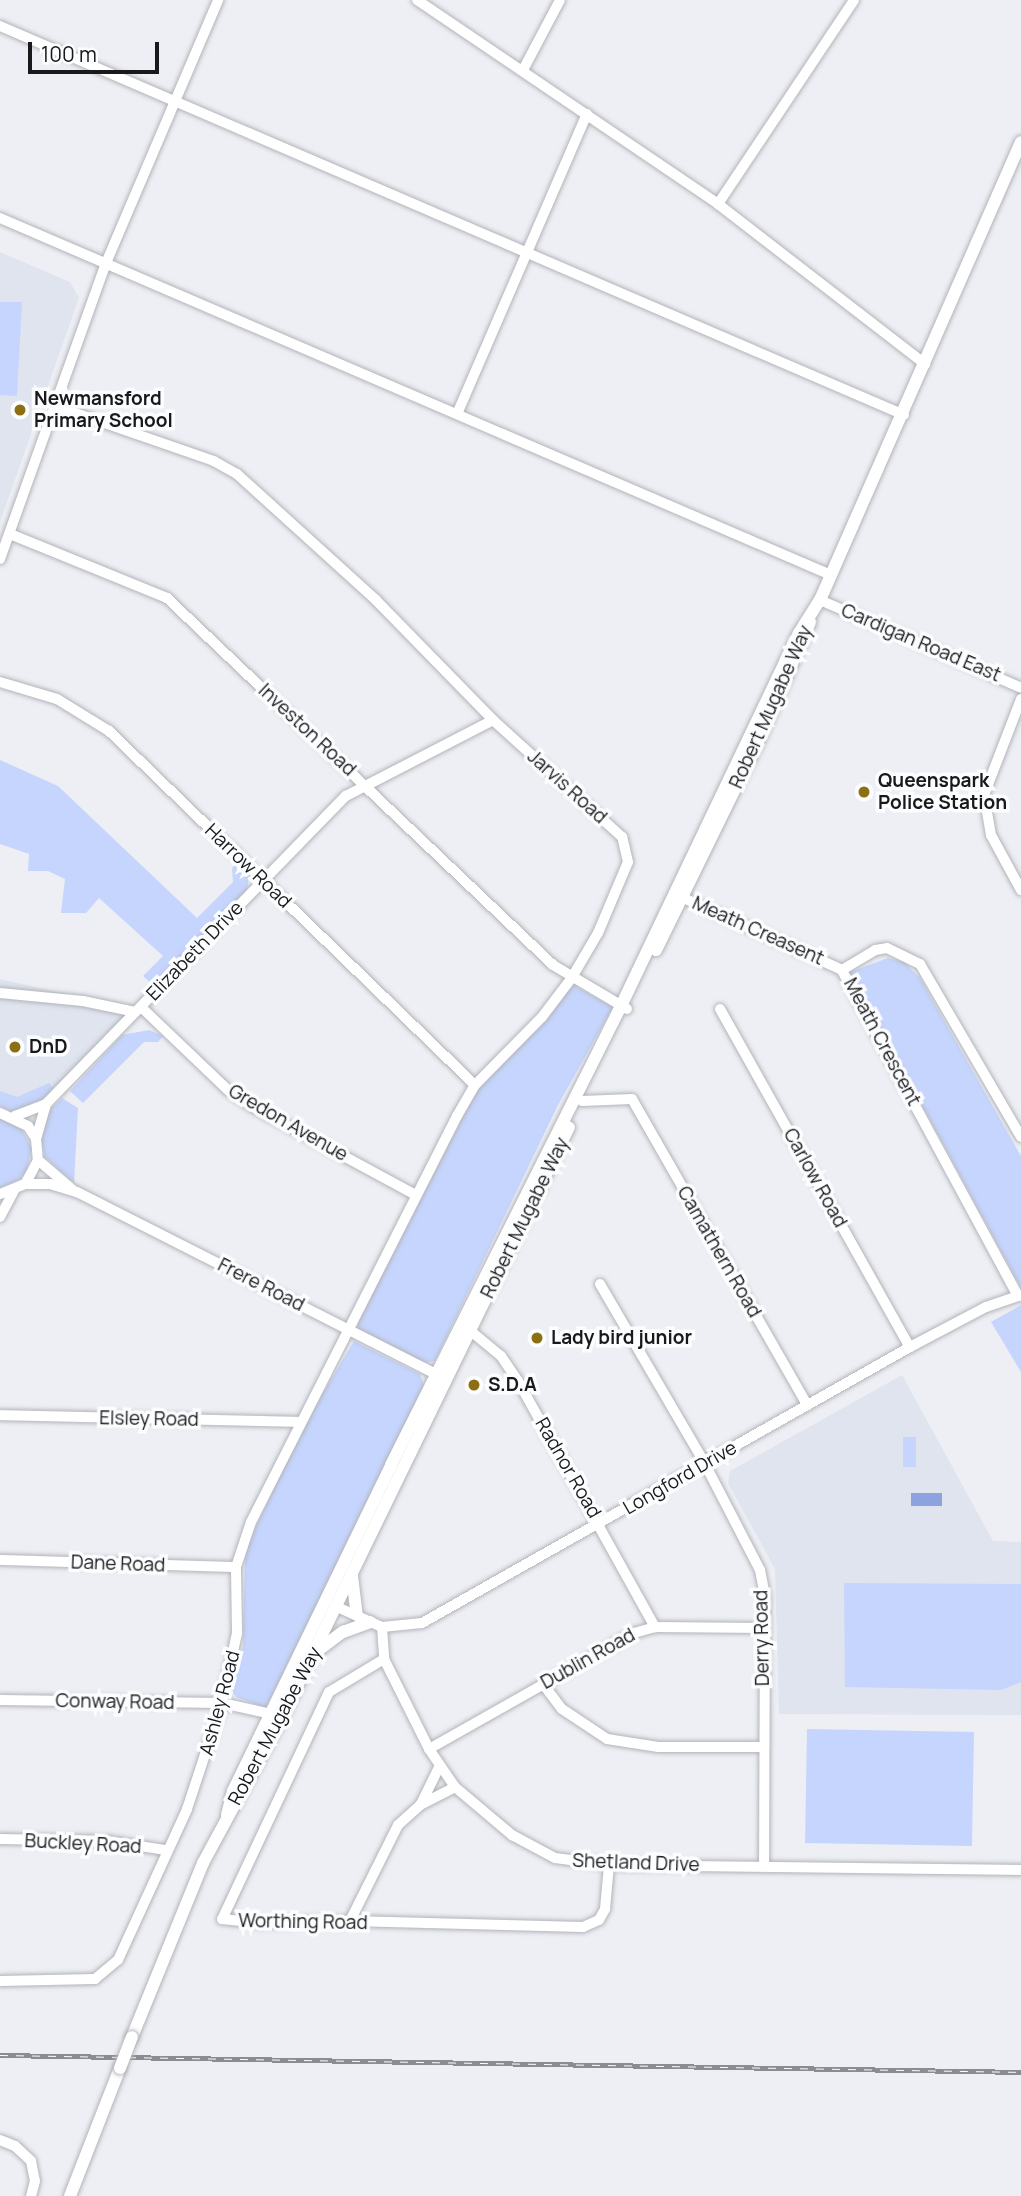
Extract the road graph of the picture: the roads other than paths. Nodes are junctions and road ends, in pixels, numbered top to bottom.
1 (218, 0) edge
2 (417, 0) edge
3 (560, 0) edge
4 (854, 0) edge
5 (0, 26) edge
6 (523, 70) junction
7 (174, 102) junction
8 (587, 114) junction
9 (1021, 142) edge
10 (718, 204) junction
11 (0, 218) edge
12 (527, 253) junction
13 (106, 263) junction
14 (925, 364) junction
15 (55, 406) junction
16 (457, 414) junction
17 (904, 415) junction
18 (10, 534) junction
19 (0, 559) edge
20 (831, 575) junction
21 (820, 600) junction
22 (0, 681) edge
23 (1021, 688) edge
24 (1021, 699) edge
25 (493, 720) junction
26 (363, 783) junction
27 (263, 880) junction
28 (1021, 890) edge
29 (677, 896) junction
30 (842, 970) junction
31 (571, 979) junction
32 (0, 993) edge
33 (624, 1007) junction
34 (720, 1009) dead end
35 (138, 1010) junction
36 (475, 1085) junction
37 (582, 1101) junction
38 (46, 1104) junction
39 (1, 1112) edge
40 (15, 1116) junction
41 (1021, 1138) edge
42 (36, 1139) junction
43 (38, 1160) junction
44 (25, 1184) junction
45 (14, 1191) junction
46 (76, 1192) junction
47 (0, 1194) edge
48 (416, 1195) junction
49 (0, 1217) edge
50 (600, 1284) dead end
51 (1019, 1296) edge
52 (466, 1326) junction
53 (350, 1330) junction
54 (910, 1347) junction
55 (441, 1376) junction
56 (807, 1405) junction
57 (0, 1416) edge
58 (299, 1422) junction
59 (705, 1464) junction
60 (600, 1523) junction
61 (0, 1560) edge
62 (236, 1567) junction
63 (347, 1570) junction
64 (335, 1606) junction
65 (357, 1615) junction
66 (376, 1624) junction
67 (314, 1627) junction
68 (655, 1627) junction
69 (764, 1628) junction
70 (313, 1654) junction
71 (384, 1659) junction
72 (542, 1684) junction
73 (0, 1700) edge
74 (222, 1703) junction
75 (271, 1714) junction
76 (762, 1747) junction
77 (429, 1749) junction
78 (440, 1765) junction
79 (455, 1787) junction
80 (420, 1805) junction
81 (227, 1815) junction
82 (0, 1839) edge
83 (166, 1850) junction
84 (609, 1865) junction
85 (764, 1866) junction
86 (1021, 1870) edge
87 (350, 1921) junction
88 (0, 1981) edge
89 (1, 2141) edge
90 (31, 2196) edge
91 (70, 2196) edge

1 - 7 street
2 - 6 street
3 - 6 street
4 - 10 street
5 - 7 street
6 - 8 street
7 - 12 street
7 - 13 street
8 - 10 street
8 - 12 street
9 - 14 main road, Robert Mugabe Way
10 - 14 street
11 - 13 street
12 - 16 street
12 - 17 street
13 - 15 street
13 - 16 street
14 - 17 main road, Robert Mugabe Way
15 - 18 street
15 - 25 street, Jarvis Road
16 - 20 street
17 - 20 main road, Robert Mugabe Way
18 - 19 street
18 - 26 street, Investon Road
20 - 21 main road, Robert Mugabe Way
21 - 23 street, Cardigan Road East
21 - 29 main road, Robert Mugabe Way
22 - 27 street, Harrow Road
24 - 28 street
25 - 26 street, Elizabeth Drive
25 - 31 street, Jarvis Road
26 - 27 street, Elizabeth Drive
26 - 31 street, Investon Road
27 - 35 street, Elizabeth Drive
27 - 36 street, Harrow Road
29 - 30 street, Meath Creasent
29 - 33 main road, Robert Mugabe Way
30 - 41 street, Meath Crescent
30 - 51 street, Meath Crescent
31 - 33 street, Investon Road
31 - 36 street, Jarvis Road
32 - 35 street
33 - 37 main road, Robert Mugabe Way
33 - 52 main road, Robert Mugabe Way
34 - 54 street, Carlow Road
35 - 38 street, Elizabeth Drive
35 - 48 street, Gredon Avenue
36 - 48 street, Jarvis Road
37 - 52 main road, Robert Mugabe Way
37 - 56 street, Camathern Road
38 - 40 street, Elizabeth Drive
38 - 42 street, Elizabeth Drive
39 - 40 street
40 - 42 street
42 - 43 street
43 - 44 street
43 - 46 street, Frere Road
44 - 45 street
44 - 46 street, Frere Road
45 - 47 street
45 - 49 street
46 - 53 street, Frere Road
48 - 53 street, Jarvis Road
50 - 59 street, Derry Road
51 - 54 street, Longford Drive
52 - 55 main road, Robert Mugabe Way
52 - 60 street, Radnor Road
53 - 55 street, Frere Road
53 - 58 street, Ashley Road
54 - 56 street, Longford Drive
55 - 63 main road, Robert Mugabe Way
56 - 59 street, Longford Drive
57 - 58 street, Elsley Road
58 - 62 street, Ashley Road
59 - 60 street, Longford Drive
59 - 69 street, Derry Road
60 - 66 street, Longford Drive
60 - 68 street, Radnor Road
61 - 62 street, Dane Road
62 - 74 street, Ashley Road
63 - 64 main road, Robert Mugabe Way
63 - 65 main road
63 - 67 main road, Robert Mugabe Way
64 - 65 street
64 - 67 street
64 - 70 main road, Robert Mugabe Way
65 - 66 street
66 - 70 main road
66 - 71 street, Shetland Drive
67 - 75 main road, Robert Mugabe Way
68 - 69 street, Dublin Road
68 - 72 street, Dublin Road
69 - 76 street, Derry Road
70 - 81 main road, Robert Mugabe Way
71 - 77 street, Shetland Drive
71 - 87 street, Worthing Road
72 - 76 street
72 - 77 street, Dublin Road
73 - 74 street, Conway Road
74 - 75 street, Conway Road
74 - 83 street, Ashley Road
75 - 81 main road, Robert Mugabe Way
76 - 85 street, Derry Road
77 - 78 street, Shetland Drive
78 - 79 street, Shetland Drive
78 - 80 street
79 - 80 street
79 - 84 street, Shetland Drive
80 - 87 street
81 - 91 main road, Robert Mugabe Way, bridge
82 - 83 street, Buckley Road
83 - 88 street, Ashley Road
84 - 85 street, Shetland Drive
84 - 87 street, Worthing Road
85 - 86 street, Shetland Drive
89 - 90 street

